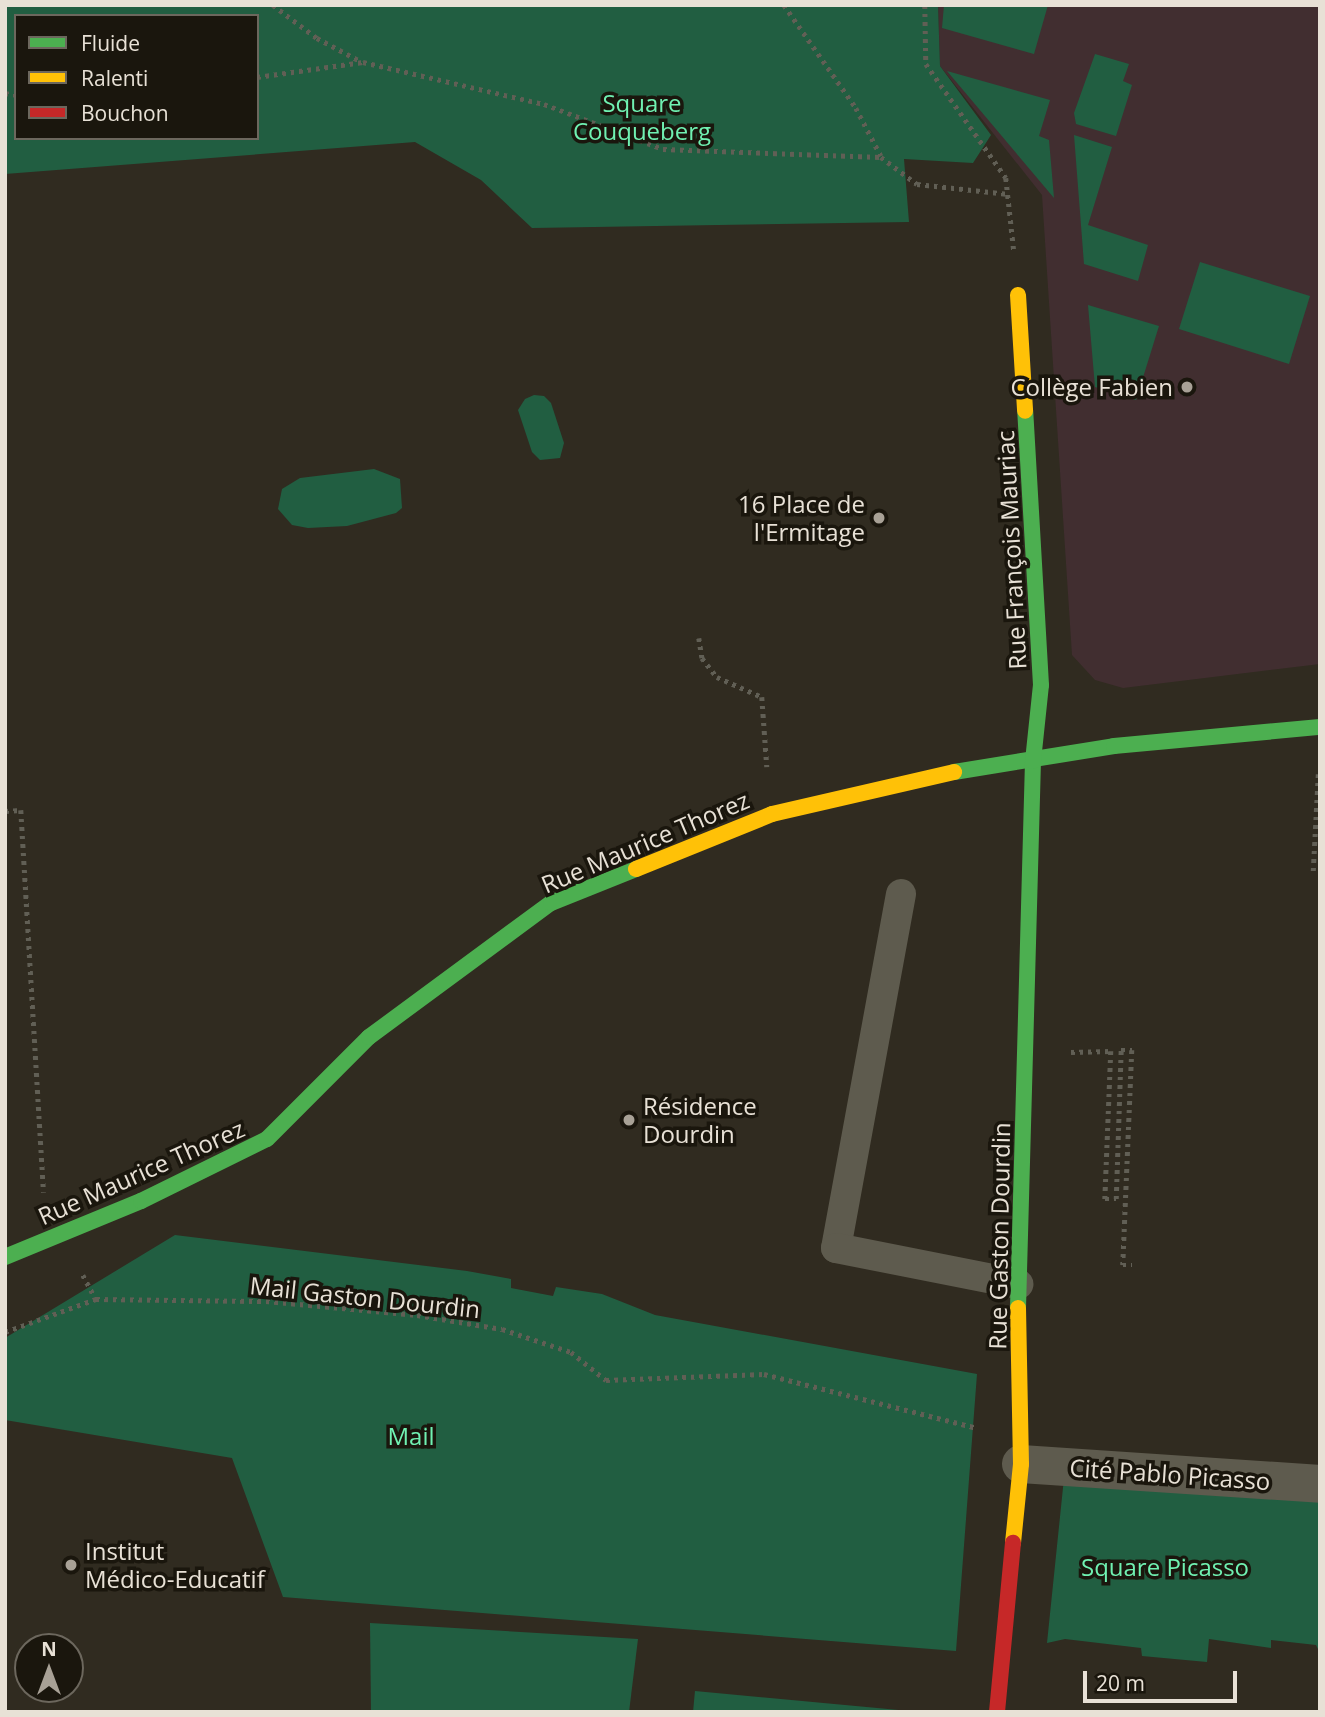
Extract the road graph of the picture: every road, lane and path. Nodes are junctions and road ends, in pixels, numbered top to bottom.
1 (273, 5) edge
2 (784, 5) edge
3 (925, 5) edge
4 (363, 62) junction
5 (259, 77) edge
6 (881, 157) junction
7 (1008, 194) junction
8 (1018, 295) joint
9 (699, 638) dead end
10 (1320, 727) edge
11 (1033, 761) junction
12 (767, 763) dead end
13 (1317, 806) dead end
14 (5, 811) edge
15 (1313, 871) dead end
16 (901, 894) dead end
17 (1025, 1053) junction
18 (58, 1234) junction
19 (5, 1257) edge
20 (1132, 1265) dead end
21 (1018, 1284) junction
22 (5, 1332) edge
23 (981, 1440) dead end
24 (1021, 1464) junction
25 (1320, 1484) edge
26 (997, 1712) edge

1 - 4 path
2 - 6 path
3 - 7 path
4 - 5 path
4 - 6 path
6 - 7 path
7 - 8 path
8 - 11 street, Rue François Mauriac
9 - 12 path
10 - 11 street, Rue Maurice Thorez
11 - 17 street, Rue Gaston Dourdin
11 - 18 street, Rue Maurice Thorez
13 - 15 path
14 - 18 path
16 - 21 lane
17 - 20 path
17 - 21 street, Rue Gaston Dourdin
18 - 19 street, Rue Maurice Thorez
21 - 24 street, Rue Gaston Dourdin
22 - 23 path, Mail Gaston Dourdin
24 - 25 street, Cité Pablo Picasso
24 - 26 street, Rue Gaston Dourdin

